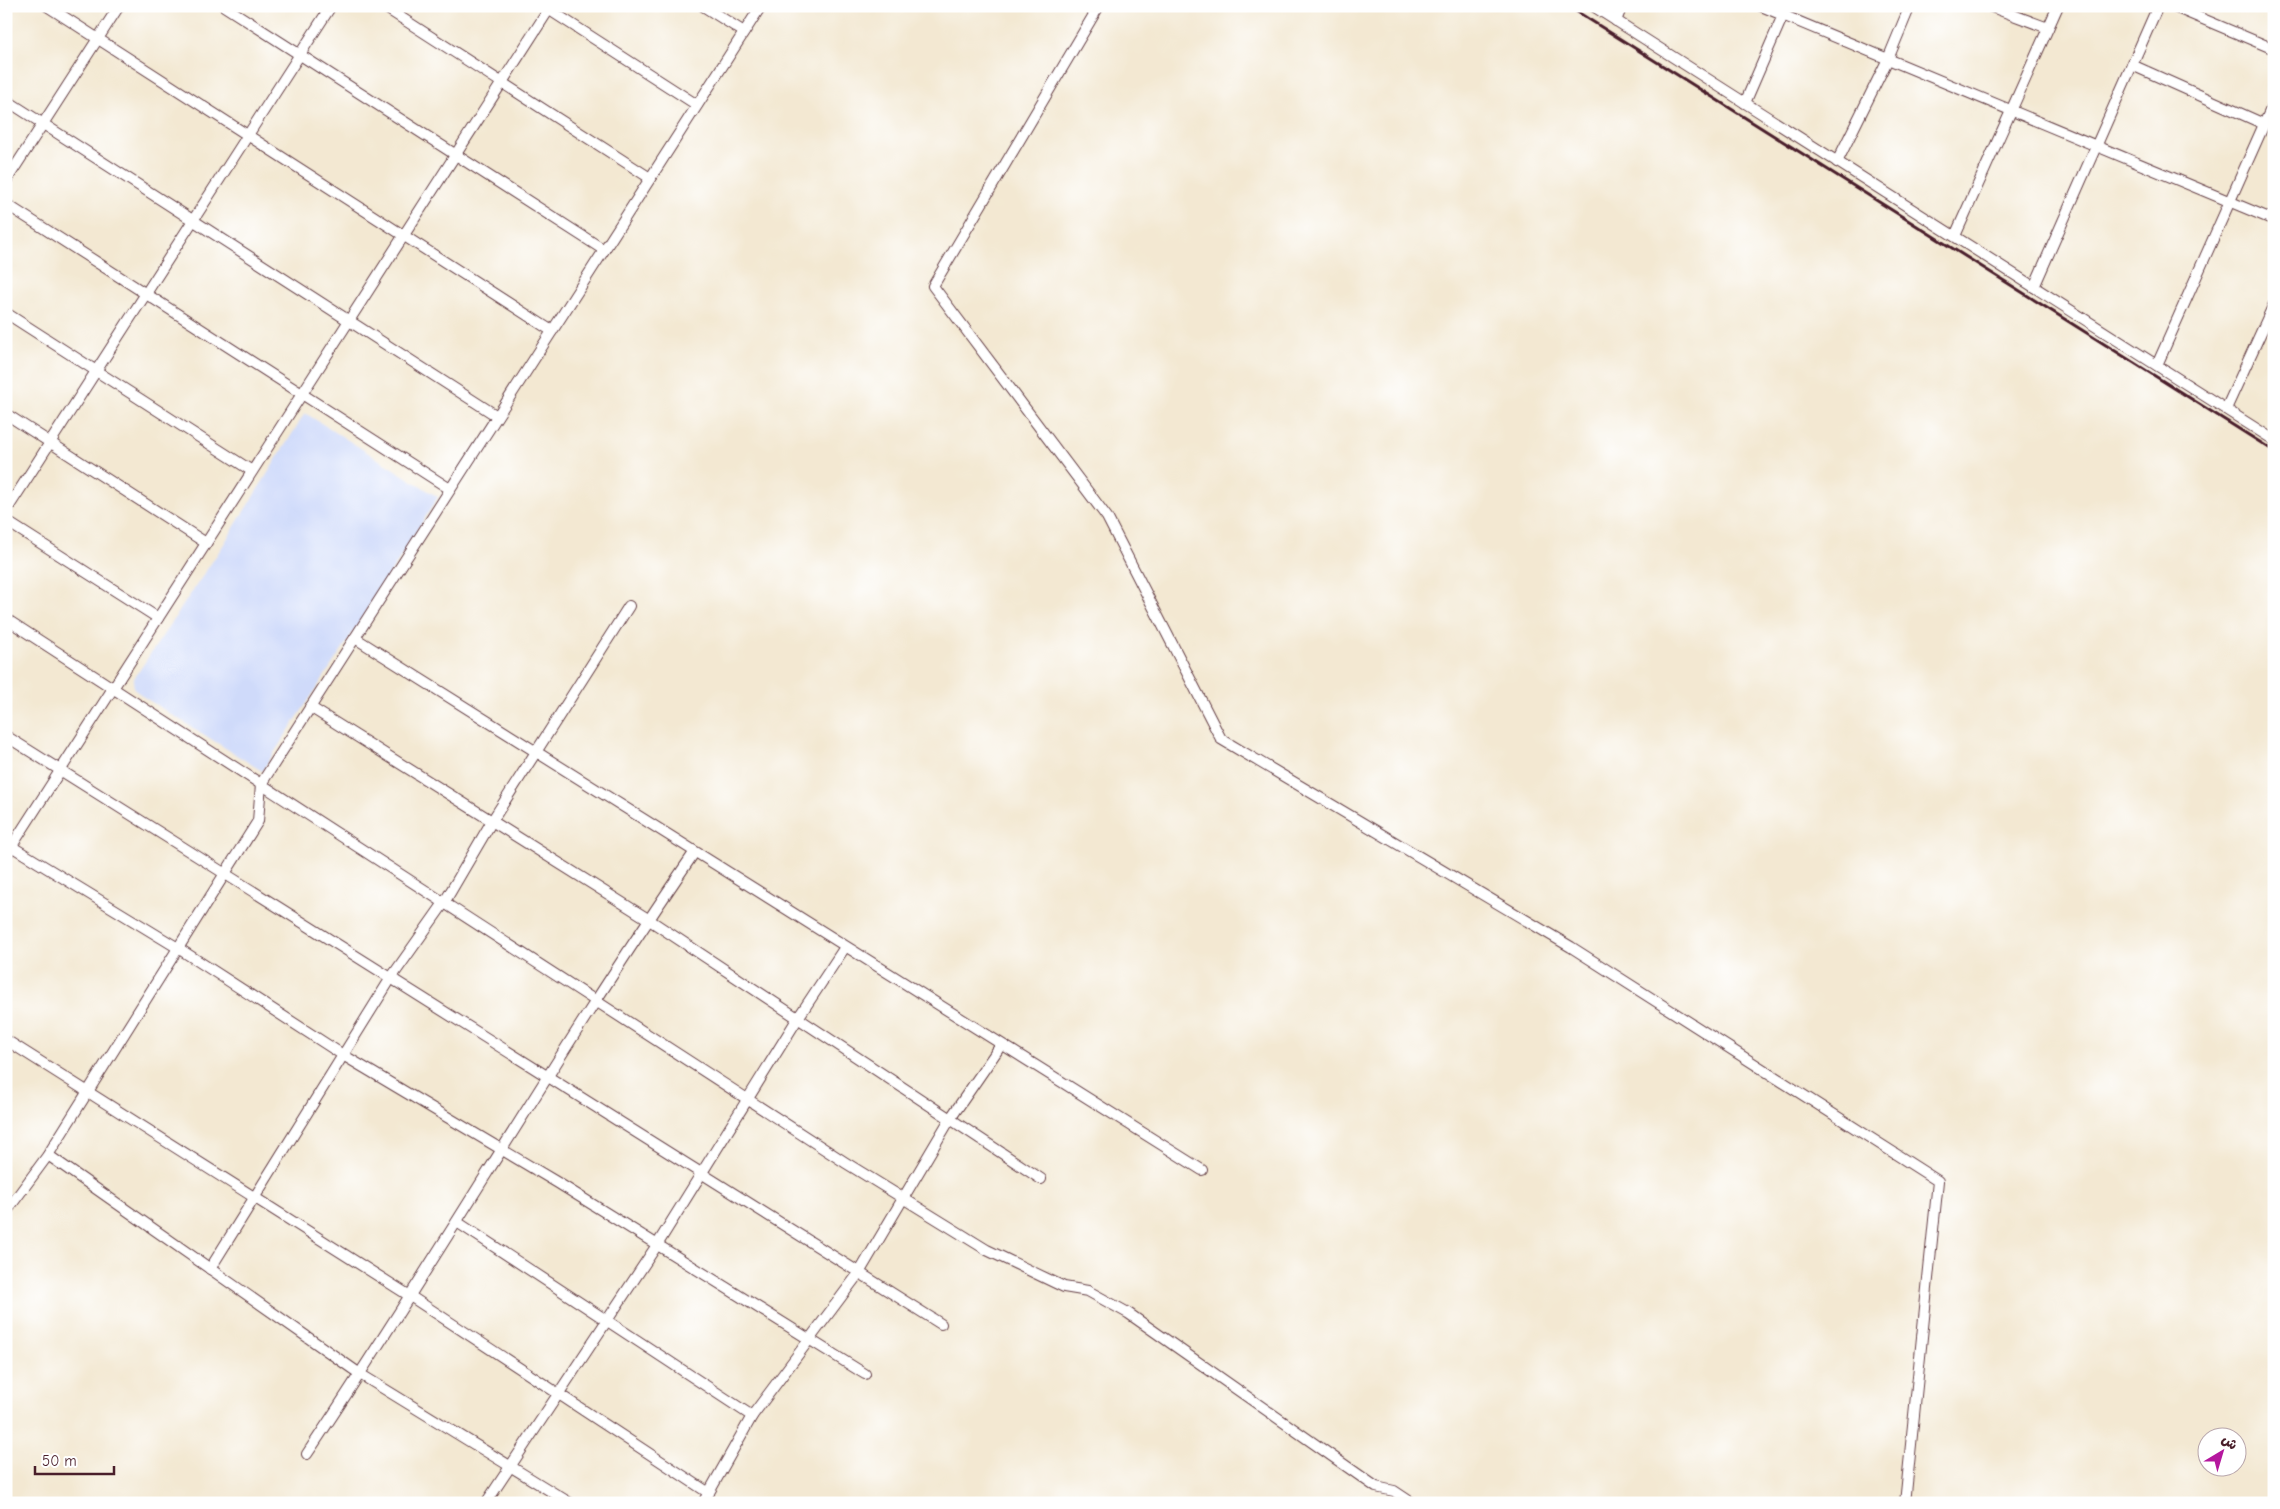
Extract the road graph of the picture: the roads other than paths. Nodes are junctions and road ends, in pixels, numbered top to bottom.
1 (47, 6) edge
2 (118, 6) edge
3 (224, 6) edge
4 (331, 6) edge
5 (384, 6) edge
6 (704, 6) edge
7 (761, 6) edge
8 (1100, 6) edge
9 (1593, 6) edge
10 (1622, 6) edge
11 (1761, 6) edge
12 (1910, 6) edge
13 (1989, 6) edge
14 (2058, 6) edge
15 (2158, 6) edge
16 (2172, 6) edge
17 (548, 7) edge
18 (1785, 11) edge
19 (1616, 21) junction
20 (2048, 28) junction
21 (744, 32) junction
22 (98, 39) junction
23 (2274, 49) edge
24 (300, 55) junction
25 (1888, 59) junction
26 (2132, 66) junction
27 (502, 83) junction
28 (6, 100) edge
29 (2274, 102) edge
30 (1745, 103) junction
31 (697, 105) junction
32 (2012, 110) junction
33 (43, 124) junction
34 (2264, 124) junction
35 (248, 136) junction
36 (2096, 146) junction
37 (456, 155) junction
38 (1837, 162) junction
39 (650, 178) junction
40 (6, 181) edge
41 (2230, 202) junction
42 (6, 204) edge
43 (193, 220) junction
44 (2274, 220) edge
45 (404, 236) junction
46 (1955, 236) junction
47 (604, 250) junction
48 (2034, 287) junction
49 (146, 294) junction
50 (2274, 304) edge
51 (6, 313) edge
52 (349, 321) junction
53 (552, 331) junction
54 (2157, 365) junction
55 (96, 371) junction
56 (302, 394) junction
57 (2226, 409) junction
58 (6, 414) edge
59 (497, 416) junction
60 (2274, 440) edge
61 (50, 442) junction
62 (252, 471) junction
63 (450, 489) junction
64 (6, 511) edge
65 (6, 521) edge
66 (206, 543) junction
67 (629, 606) dead end
68 (158, 618) junction
69 (6, 619) edge
70 (355, 638) junction
71 (112, 689) junction
72 (310, 707) junction
73 (6, 736) edge
74 (536, 754) junction
75 (61, 770) junction
76 (261, 784) junction
77 (492, 821) junction
78 (8, 848) edge
79 (694, 852) junction
80 (224, 874) junction
81 (444, 903) junction
82 (648, 919) junction
83 (845, 947) junction
84 (178, 948) junction
85 (391, 978) junction
86 (596, 1002) junction
87 (798, 1018) junction
88 (6, 1040) edge
89 (1001, 1045) junction
90 (343, 1055) junction
91 (546, 1075) junction
92 (87, 1093) junction
93 (747, 1100) junction
94 (950, 1119) junction
95 (503, 1150) junction
96 (48, 1155) junction
97 (1202, 1170) dead end
98 (702, 1173) junction
99 (1041, 1179) dead end
100 (254, 1198) junction
101 (902, 1198) junction
102 (6, 1212) edge
103 (457, 1222) junction
104 (657, 1245) junction
105 (210, 1269) junction
106 (859, 1273) junction
107 (410, 1296) junction
108 (607, 1320) junction
109 (941, 1324) dead end
110 (809, 1339) junction
111 (360, 1374) junction
112 (865, 1374) dead end
113 (558, 1394) junction
114 (752, 1416) junction
115 (307, 1454) dead end
116 (510, 1466) junction
117 (709, 1493) junction
118 (486, 1503) edge
119 (570, 1503) edge
120 (703, 1503) edge
121 (1412, 1503) edge
122 (1905, 1503) edge

1 - 22 street
2 - 22 street
3 - 24 street
4 - 24 street
5 - 27 street
6 - 21 street
7 - 21 street
8 - 122 street
9 - 19 street
10 - 19 street
11 - 18 street
12 - 25 street
13 - 20 street
14 - 20 street
15 - 26 street
16 - 23 street
17 - 27 street
17 - 31 street
18 - 25 street
18 - 30 street
19 - 30 street
20 - 32 street
21 - 31 street
22 - 33 street
22 - 35 street
24 - 35 street
24 - 37 street
25 - 32 street
25 - 38 street
26 - 34 street
26 - 36 street
27 - 37 street
27 - 39 street
28 - 33 street
29 - 34 street
30 - 38 street
31 - 39 street
32 - 36 street
32 - 46 street
33 - 40 street
33 - 43 street
34 - 41 street
35 - 43 street
35 - 45 street
36 - 41 street
36 - 48 street
37 - 45 street
37 - 47 street
38 - 46 street
39 - 47 street
41 - 44 street
41 - 54 street
42 - 49 street
43 - 49 street
43 - 52 street
45 - 52 street
45 - 53 street
46 - 48 street
47 - 53 street
48 - 54 street
49 - 55 street
49 - 56 street
50 - 57 street
51 - 55 street
52 - 56 street
52 - 59 street
53 - 59 street
54 - 57 street
55 - 61 street
55 - 62 street
56 - 62 street
56 - 63 street
57 - 60 street
58 - 61 street
59 - 63 street
61 - 64 street
61 - 66 street
62 - 66 street
63 - 70 street
65 - 68 street
66 - 68 street
67 - 74 street
68 - 71 street
69 - 71 street
70 - 72 street
70 - 74 street
71 - 75 street
71 - 76 street
72 - 76 street
72 - 77 street
73 - 75 street
74 - 77 street
74 - 79 street
75 - 78 street
75 - 80 street
76 - 80 street
76 - 81 street
77 - 81 street
77 - 82 street
78 - 84 street
79 - 82 street
79 - 83 street
80 - 84 street
80 - 85 street
81 - 85 street
81 - 86 street
82 - 86 street
82 - 87 street
83 - 87 street
83 - 89 street
84 - 90 street
84 - 92 street
85 - 90 street
85 - 91 street
86 - 91 street
86 - 93 street
87 - 93 street
87 - 94 street
88 - 92 street
89 - 94 street
89 - 97 street
90 - 95 street
90 - 100 street
91 - 95 street
91 - 98 street
92 - 96 street
92 - 100 street
93 - 98 street
93 - 101 street
94 - 99 street
94 - 101 street
95 - 103 street
95 - 104 street
96 - 102 street
96 - 105 street
98 - 104 street
98 - 106 street
100 - 105 street
100 - 107 street
101 - 106 street
101 - 121 street
103 - 107 street
103 - 108 street
104 - 108 street
104 - 110 street
105 - 111 street
106 - 109 street
106 - 110 street
107 - 111 street
107 - 113 street
108 - 113 street
108 - 114 street
110 - 112 street
110 - 114 street
111 - 115 street
111 - 116 street
113 - 116 street
113 - 117 street
114 - 117 street
116 - 118 street
116 - 119 street
117 - 120 street

